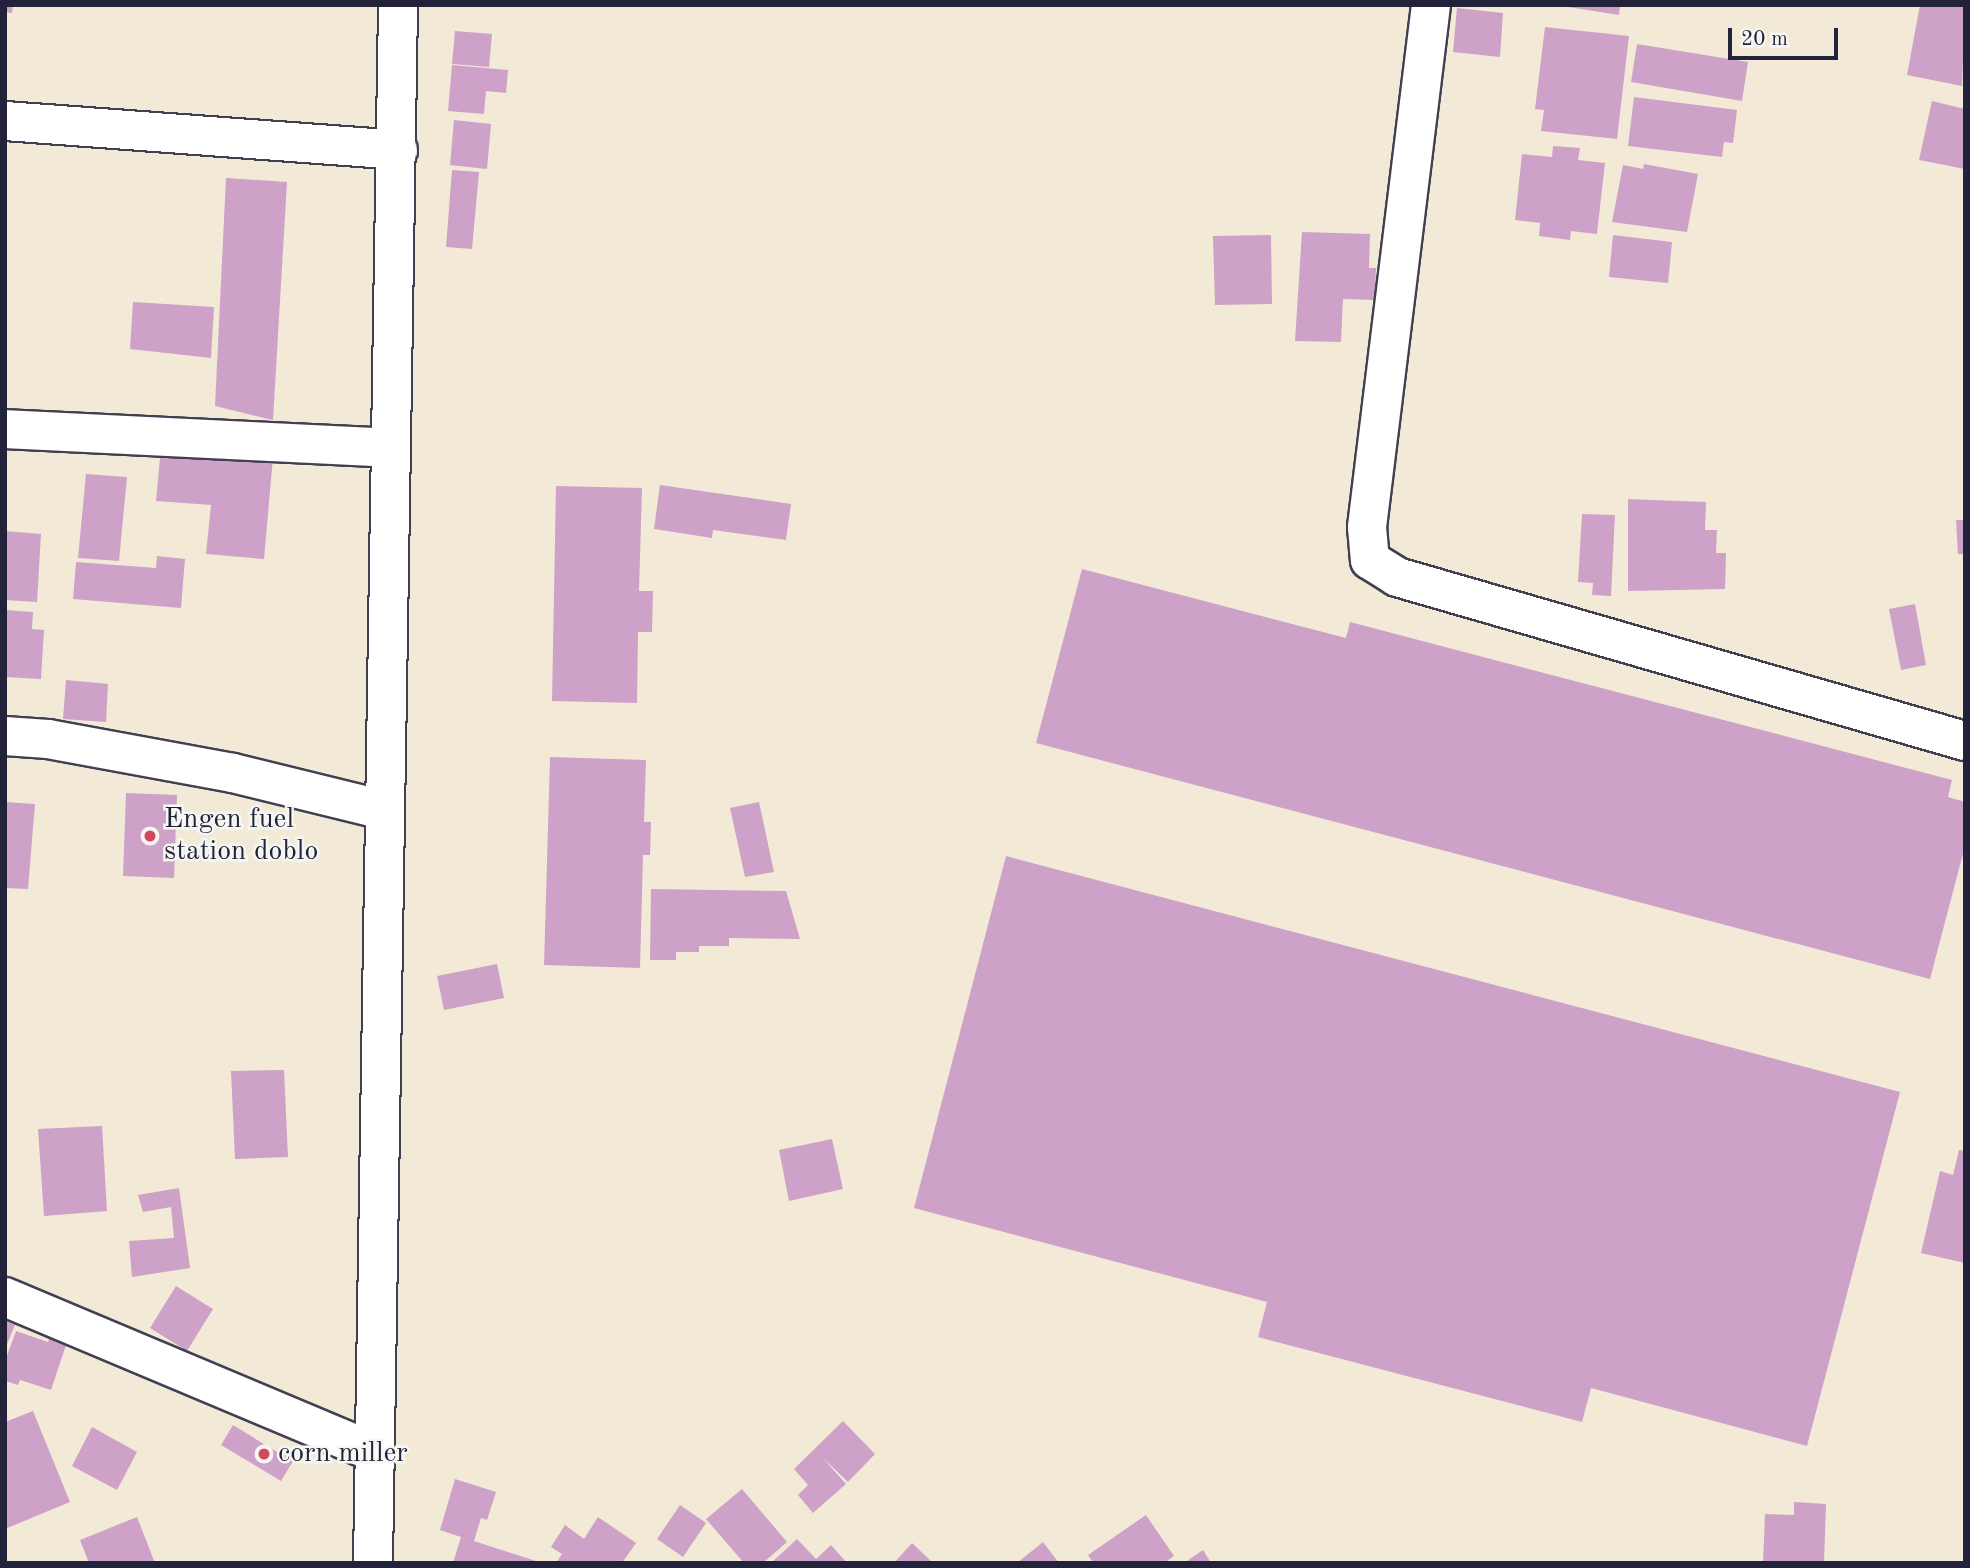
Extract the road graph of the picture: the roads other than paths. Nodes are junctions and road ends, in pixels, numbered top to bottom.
1 (398, 5) edge
2 (1431, 5) edge
3 (5, 121) edge
4 (398, 150) junction
5 (5, 429) edge
6 (391, 448) junction
7 (5, 736) edge
8 (1965, 741) edge
9 (384, 810) junction
10 (5, 1297) edge
11 (373, 1452) junction
12 (373, 1563) edge

1 - 4 street
2 - 8 street
3 - 4 street
4 - 6 street
5 - 6 street
6 - 9 street
7 - 9 street
9 - 11 street
10 - 11 street
11 - 12 street

